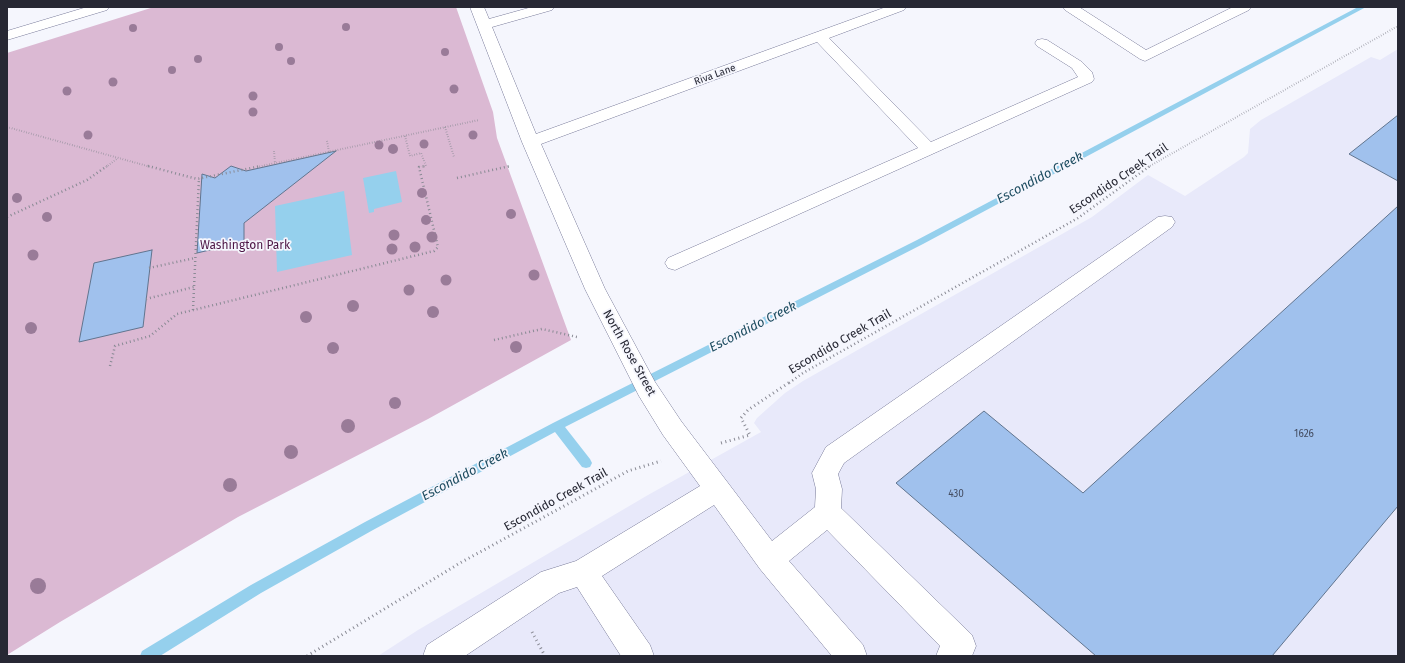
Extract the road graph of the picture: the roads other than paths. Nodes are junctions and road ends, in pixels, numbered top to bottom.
1 (102, 7) edge
2 (477, 7) edge
3 (547, 7) edge
4 (899, 7) edge
5 (1070, 7) edge
6 (1244, 7) edge
7 (484, 25) junction
8 (7, 36) edge
9 (820, 37) junction
10 (1042, 43) dead end
11 (531, 142) junction
12 (928, 148) junction
13 (1166, 222) dead end
14 (675, 263) dead end
15 (717, 489) junction
16 (828, 513) junction
17 (770, 560) junction
18 (583, 572) junction
19 (438, 656) edge
20 (639, 656) edge
21 (852, 656) edge
22 (951, 656) edge

1 - 8 street
2 - 7 street, North Rose Street
3 - 7 street
4 - 9 street, Riva Lane
5 - 6 street
7 - 11 street, North Rose Street
9 - 11 street, Riva Lane
9 - 12 street
10 - 12 street
11 - 15 street, North Rose Street
12 - 14 street
13 - 16 street
15 - 17 street, North Rose Street
15 - 18 street
16 - 17 street
16 - 22 street
17 - 21 street, North Rose Street
18 - 19 street
18 - 20 street

